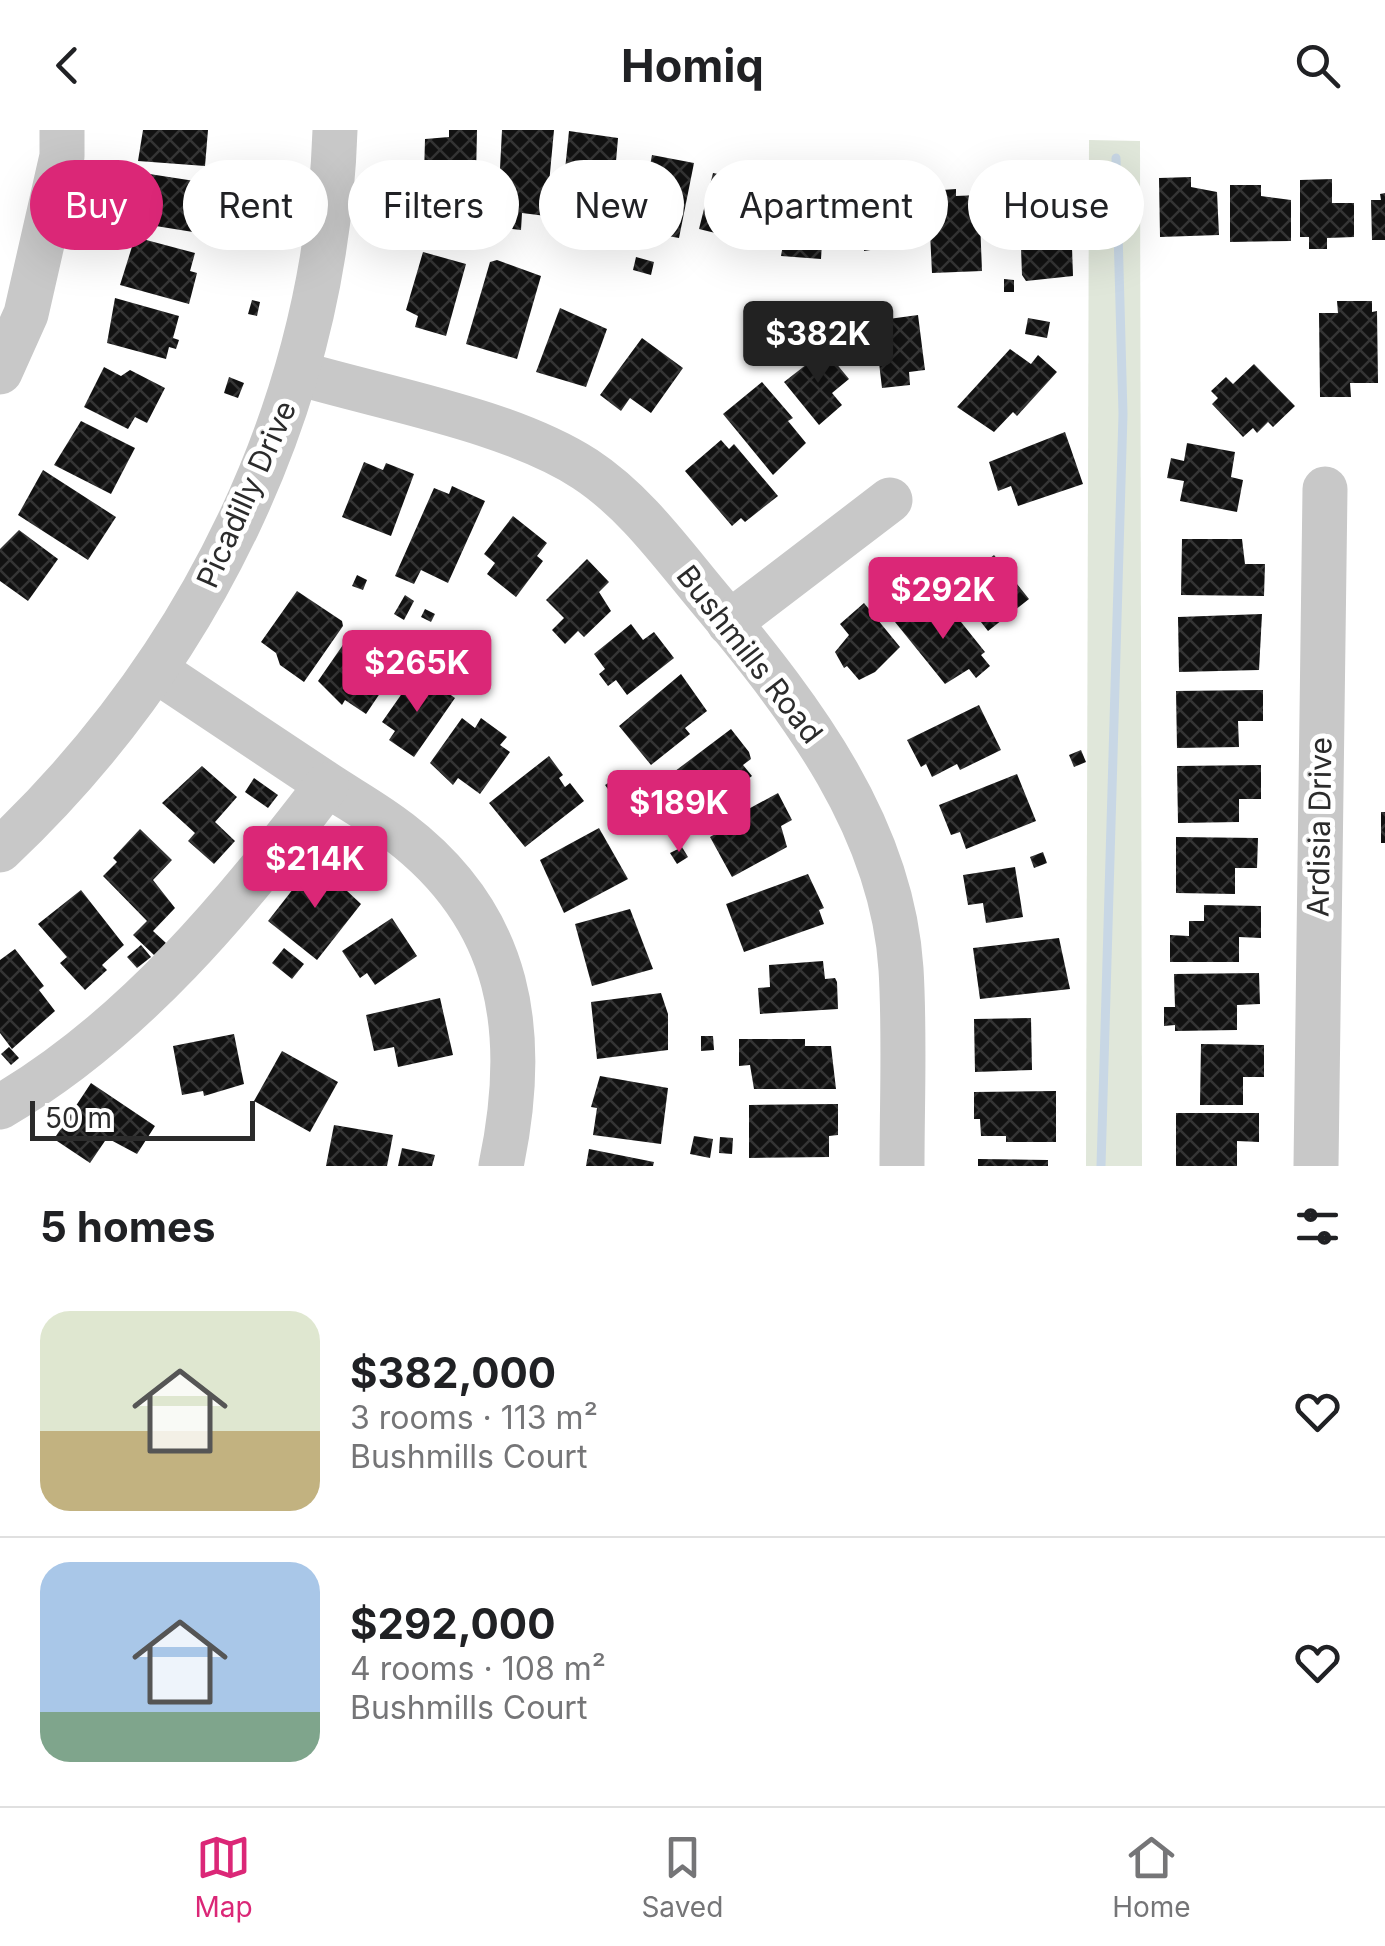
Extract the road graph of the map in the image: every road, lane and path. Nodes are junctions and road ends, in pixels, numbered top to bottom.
1 (62, 130) edge
2 (335, 130) edge
3 (0, 372) edge
4 (298, 374) junction
5 (1325, 489) dead end
6 (890, 500) dead end
7 (729, 623) junction
8 (157, 671) junction
9 (327, 785) junction
10 (0, 850) edge
11 (0, 1108) edge
12 (500, 1166) edge
13 (902, 1166) edge
14 (1316, 1166) edge

1 - 3 street
2 - 4 street, Picadilly Drive
4 - 7 street, Bushmills Road
4 - 8 street, Picadilly Drive
5 - 14 street, Ardisia Drive
6 - 7 street
7 - 13 street, Bushmills Road
8 - 9 street
8 - 10 street, Picadilly Drive
9 - 11 street
9 - 12 street

